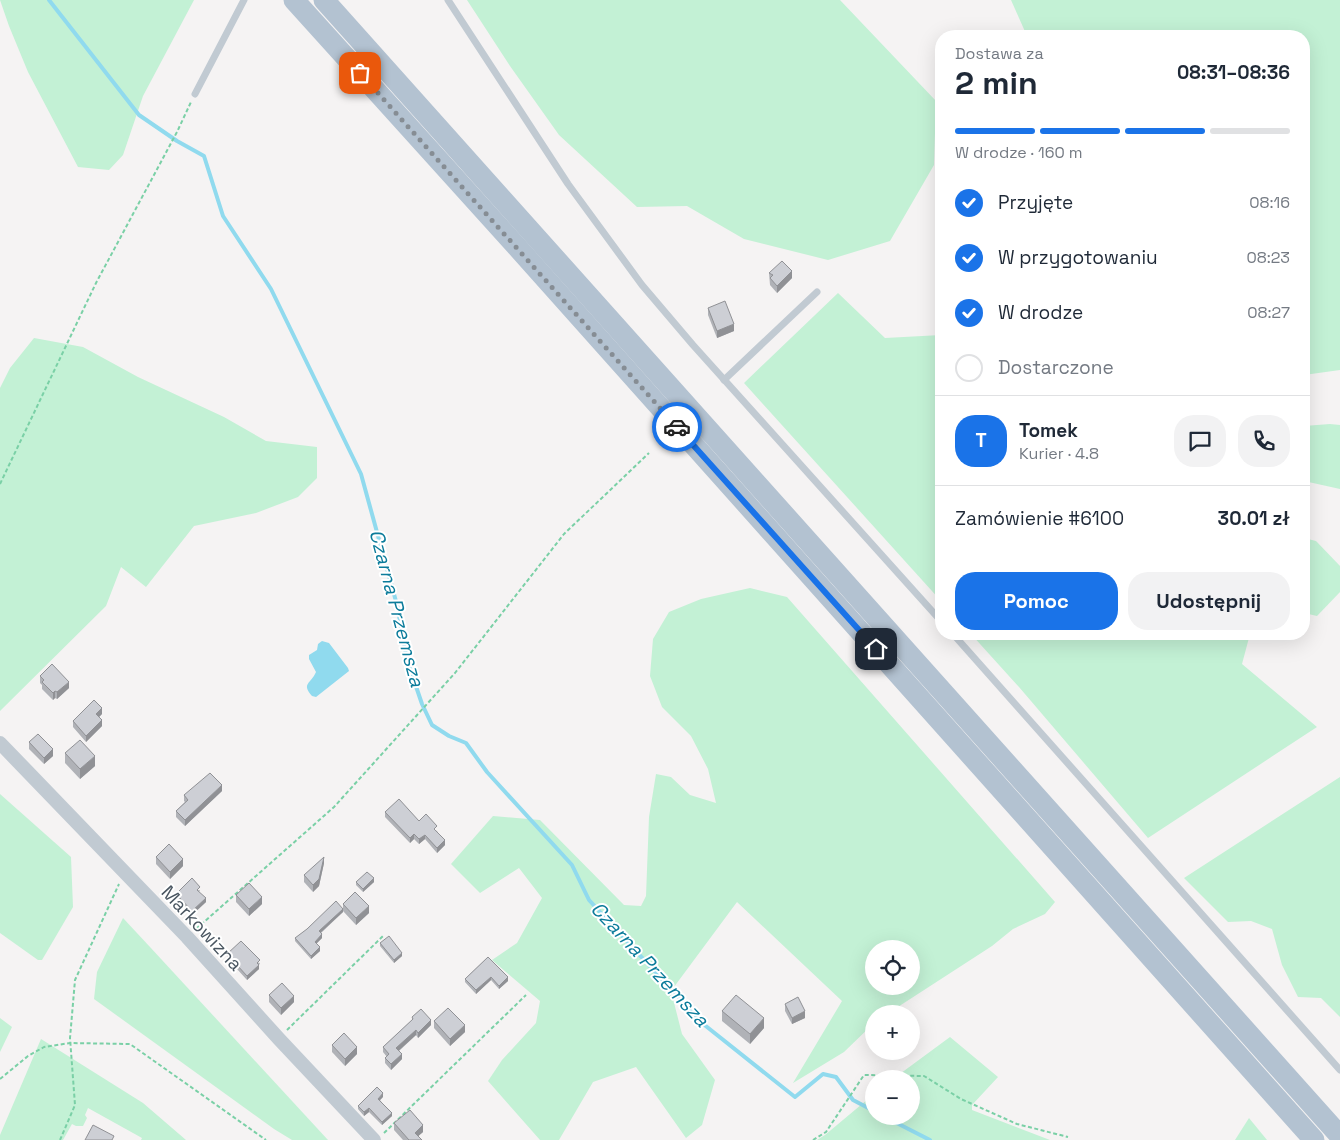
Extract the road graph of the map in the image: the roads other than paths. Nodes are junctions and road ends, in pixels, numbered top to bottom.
1 (244, 0) edge
2 (294, 0) edge
3 (324, 0) edge
4 (448, 0) edge
5 (195, 94) road end
6 (817, 292) dead end
7 (724, 380) junction
8 (935, 614) edge
9 (957, 640) edge
10 (0, 743) edge
11 (1340, 1070) edge
12 (1340, 1136) edge
13 (379, 1137) edge
14 (1314, 1140) edge

1 - 5 lane
2 - 14 main road
3 - 12 main road
4 - 7 lane
6 - 7 lane
7 - 8 lane
9 - 11 lane
10 - 13 street, Markowizna

